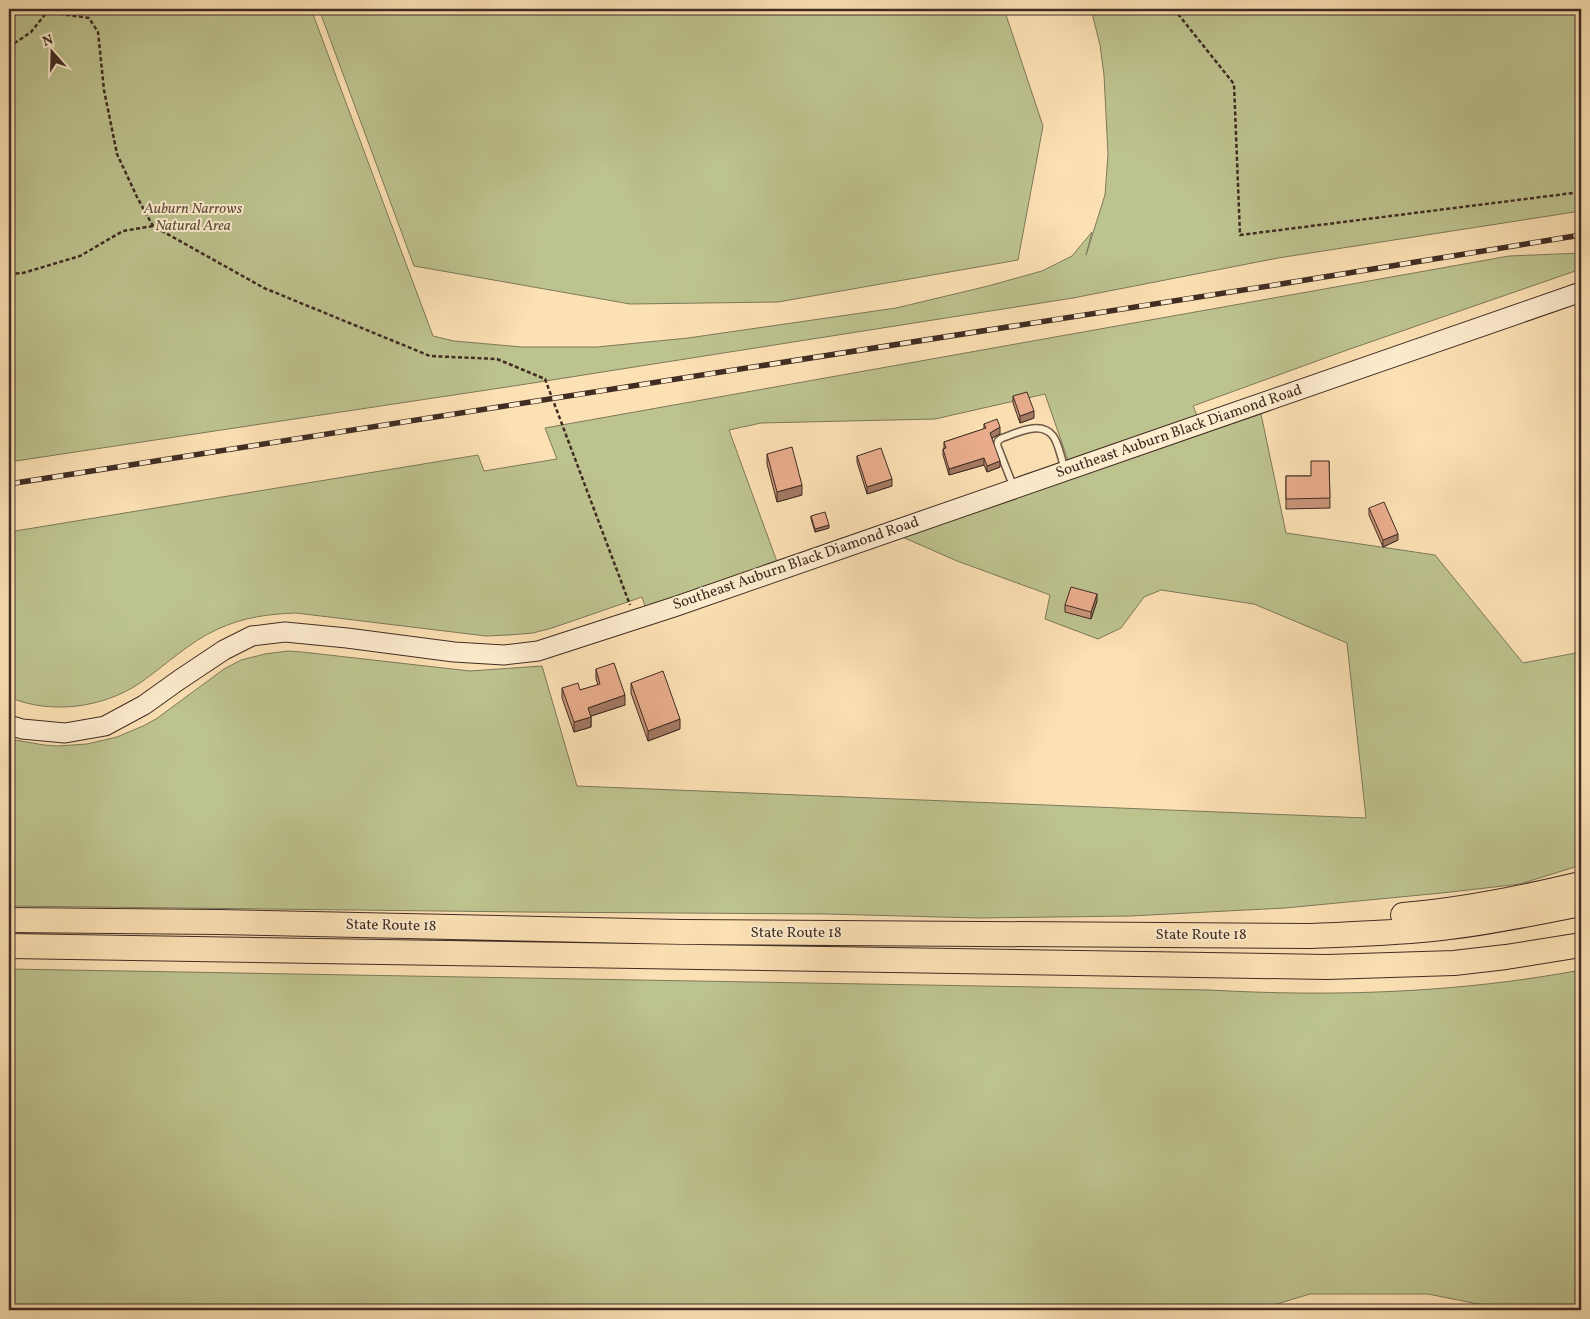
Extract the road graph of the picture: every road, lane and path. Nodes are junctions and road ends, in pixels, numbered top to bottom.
1 (17, 9) edge
2 (1174, 9) edge
3 (9, 18) edge
4 (9, 47) edge
5 (1581, 192) edge
6 (153, 226) junction
7 (9, 274) edge
8 (1581, 292) edge
9 (1066, 471) junction
10 (1014, 489) junction
11 (636, 619) junction
12 (9, 725) edge
13 (1581, 884) edge
14 (1581, 904) edge
15 (9, 920) edge
16 (1255, 936) junction
17 (1581, 945) edge
18 (9, 946) edge

1 - 3 path
2 - 5 path
4 - 6 path
6 - 7 path
6 - 11 path
8 - 9 main road, Southeast Auburn Black Diamond Road
9 - 10 main road, Southeast Auburn Black Diamond Road
9 - 10 lane
10 - 11 main road, Southeast Auburn Black Diamond Road
11 - 12 main road, Southeast Auburn Black Diamond Road
13 - 16 highway
14 - 16 highway, State Route 18
15 - 16 highway, State Route 18
17 - 18 highway, State Route 18

